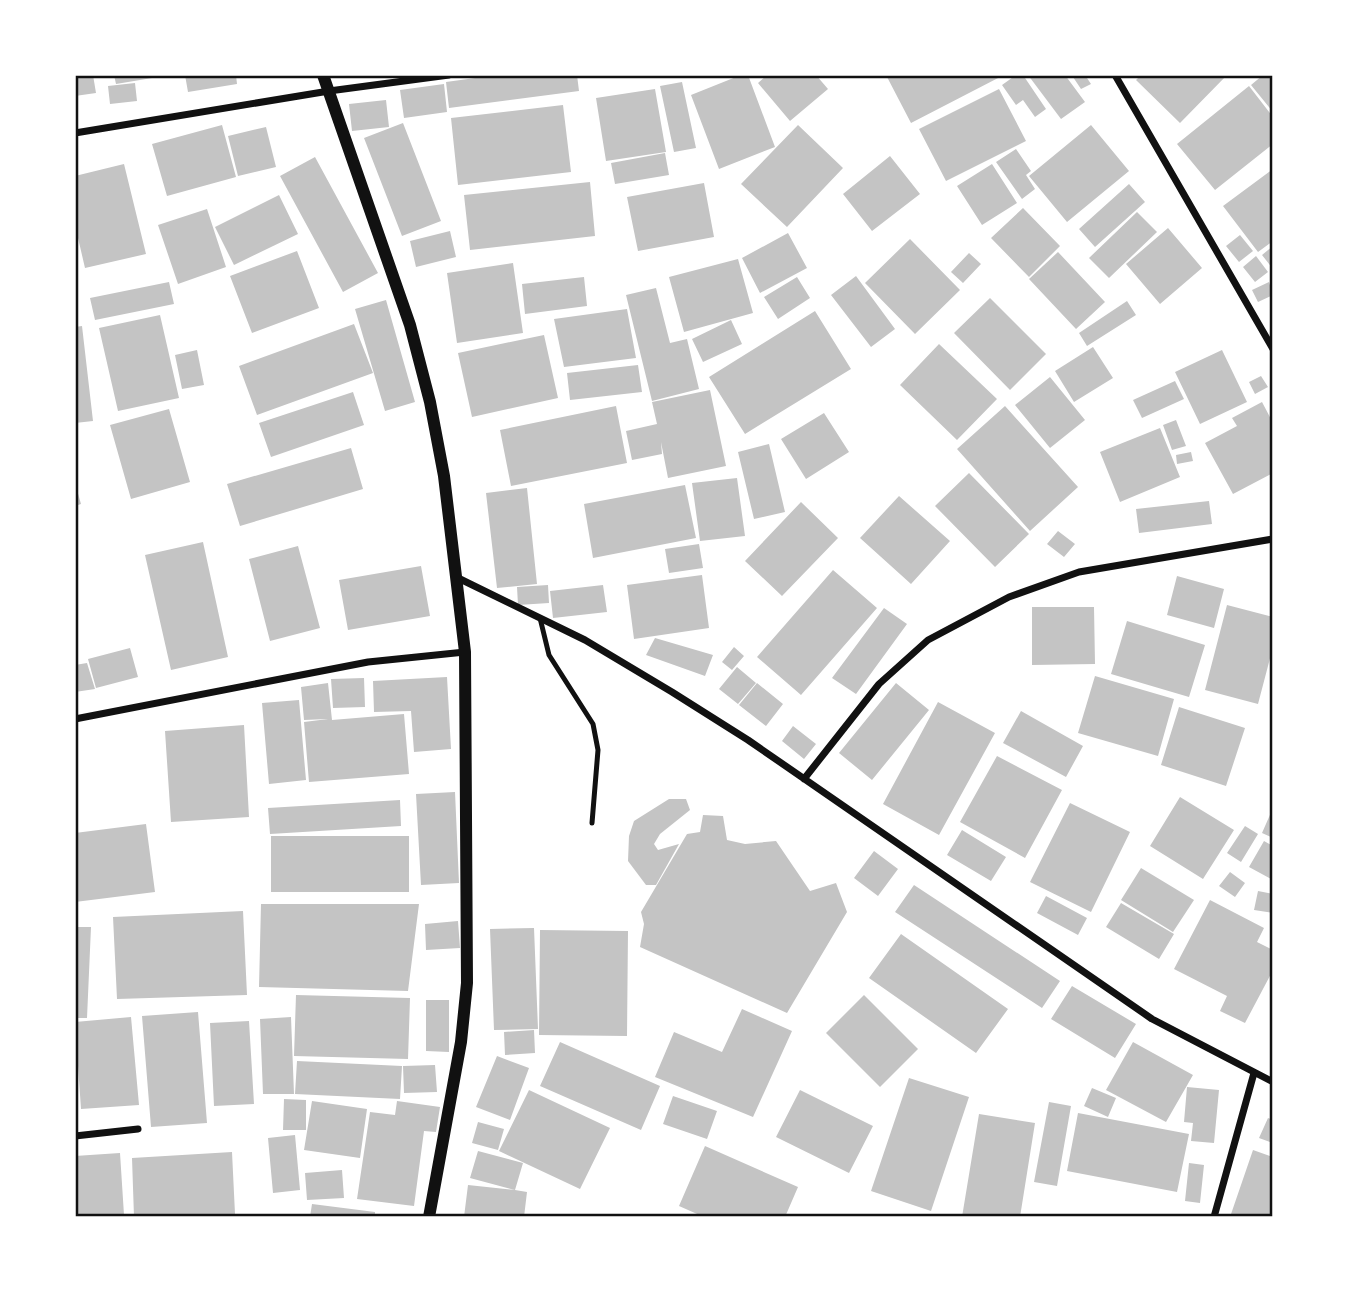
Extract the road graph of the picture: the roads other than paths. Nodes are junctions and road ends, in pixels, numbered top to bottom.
1 (324, 75) edge
2 (449, 75) edge
3 (1115, 75) edge
4 (329, 91) junction
5 (75, 133) edge
6 (1273, 349) edge
7 (1273, 539) edge
8 (458, 578) junction
9 (540, 618) junction
10 (465, 652) junction
11 (75, 719) edge
12 (804, 779) junction
13 (592, 823) dead end
14 (1254, 1073) junction
15 (1273, 1082) edge
16 (138, 1129) dead end
17 (75, 1136) edge
18 (429, 1217) edge
19 (1214, 1217) edge

1 - 4 street
2 - 4 street
3 - 6 street
4 - 5 street
4 - 8 street
7 - 12 street
8 - 9 street
8 - 10 street
9 - 12 street
9 - 13 lane
10 - 11 street
10 - 18 street
12 - 14 street
14 - 15 street
14 - 19 street
16 - 17 street

